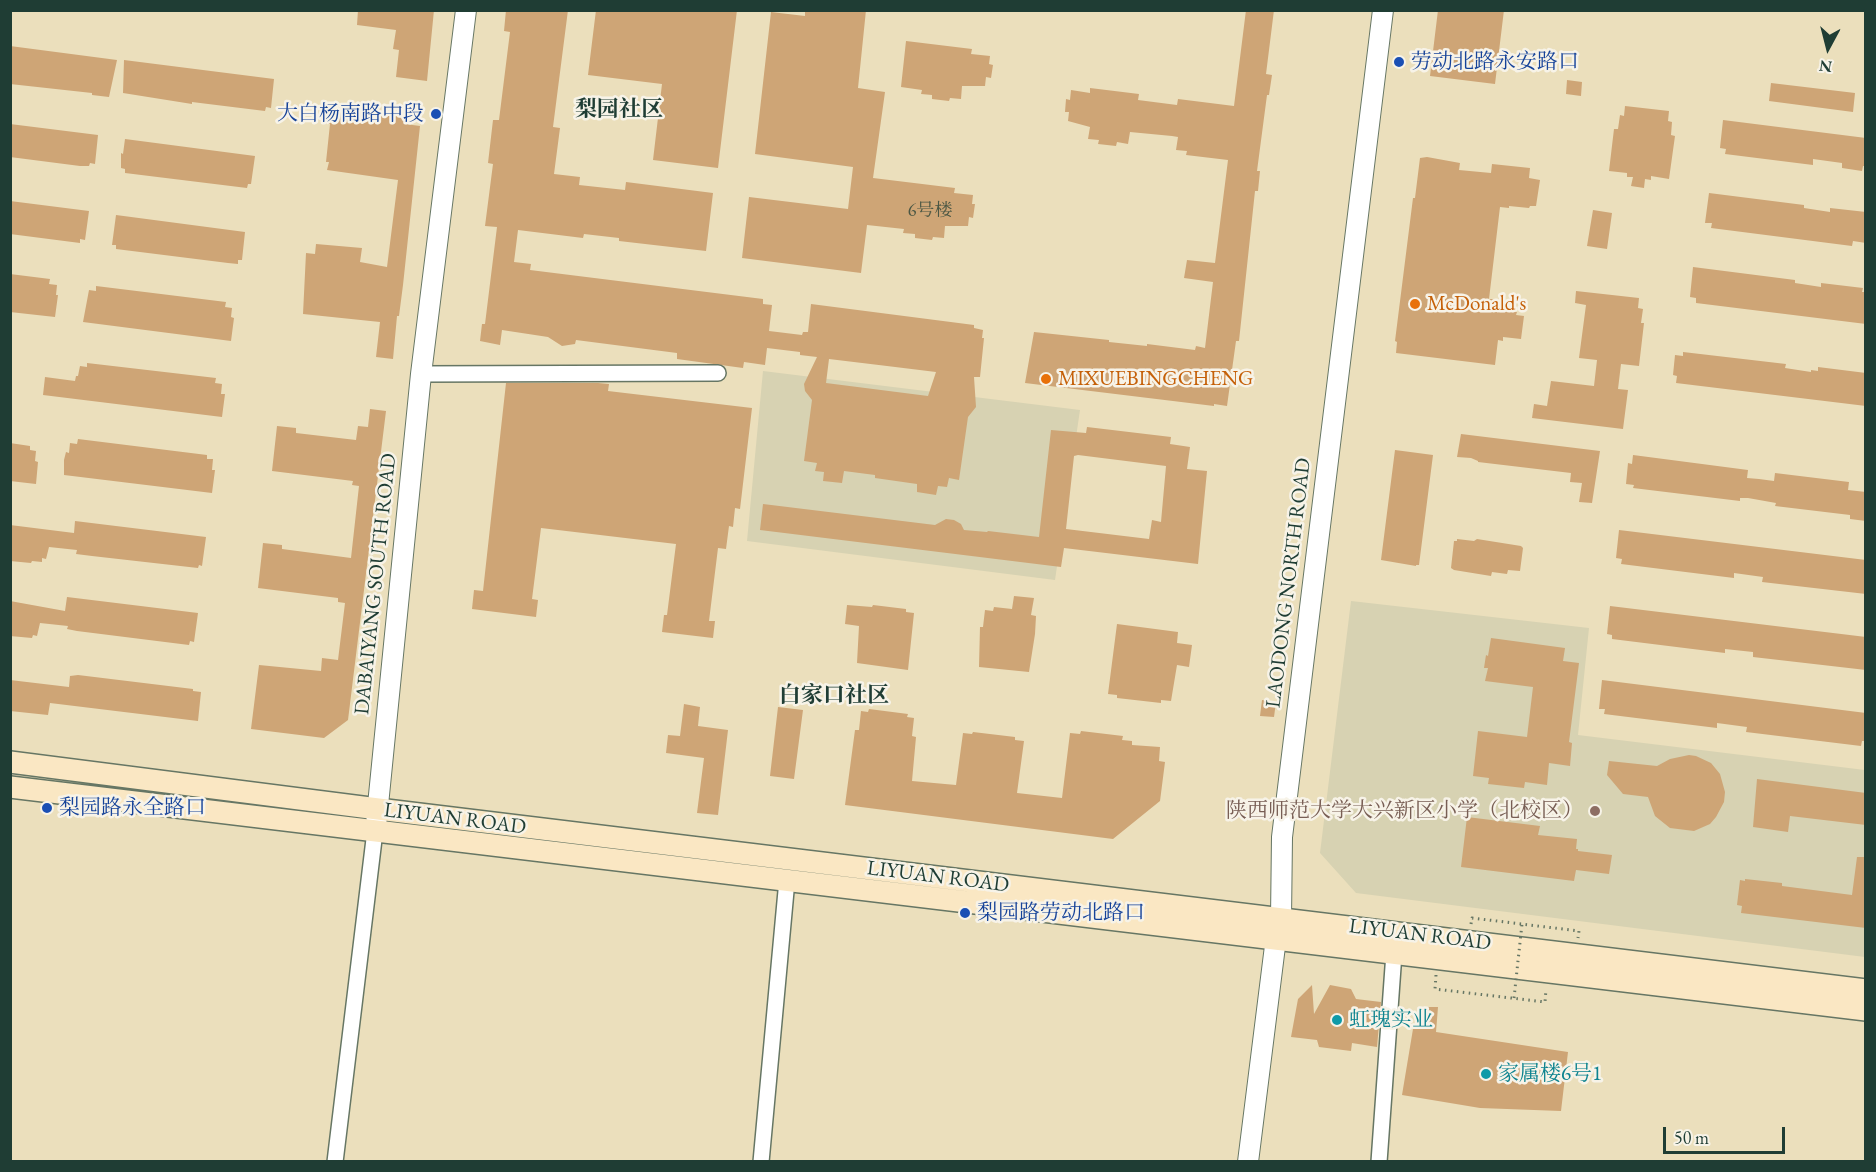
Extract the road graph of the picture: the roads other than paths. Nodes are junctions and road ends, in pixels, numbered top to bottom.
1 (466, 10) edge
2 (1383, 10) edge
3 (718, 373) dead end
4 (421, 374) junction
5 (10, 762) edge
6 (10, 787) edge
7 (378, 809) junction
8 (375, 831) junction
9 (787, 880) junction
10 (1278, 928) junction
11 (1394, 953) junction
12 (1866, 990) edge
13 (1866, 1010) edge
14 (335, 1161) edge
15 (761, 1161) edge
16 (1248, 1161) edge
17 (1379, 1161) edge

1 - 4 street, DABAIYANG SOUTH ROAD
2 - 10 street, LAODONG NORTH ROAD
3 - 4 street
4 - 7 street, DABAIYANG SOUTH ROAD
5 - 7 main road, LIYUAN ROAD
6 - 8 main road, LIYUAN ROAD
7 - 8 street, DABAIYANG SOUTH ROAD
7 - 10 main road, LIYUAN ROAD
8 - 9 main road, LIYUAN ROAD
8 - 14 street, DABAIYANG SOUTH ROAD
9 - 10 main road, LIYUAN ROAD
9 - 15 street
10 - 11 main road, LIYUAN ROAD
10 - 12 main road, LIYUAN ROAD
10 - 16 street, LAODONG NORTH ROAD
11 - 13 main road, LIYUAN ROAD
11 - 17 street

